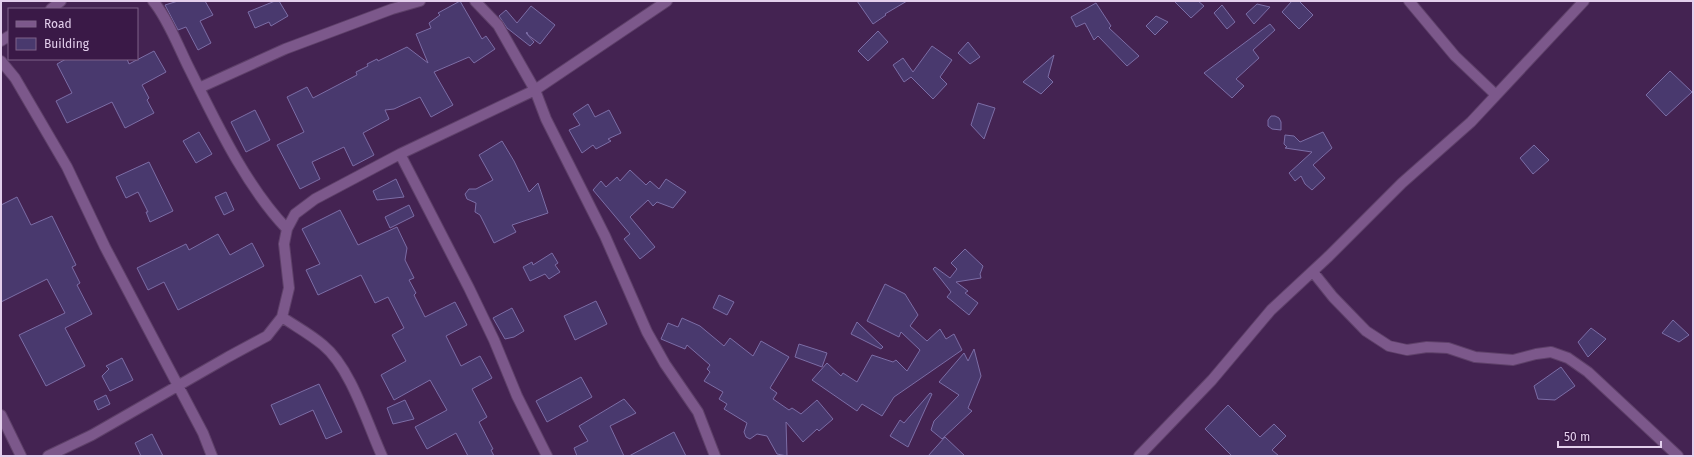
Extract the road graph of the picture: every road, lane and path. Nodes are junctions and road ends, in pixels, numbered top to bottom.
1 (61, 1) edge
2 (153, 1) edge
3 (420, 1) edge
4 (475, 1) edge
5 (667, 1) edge
6 (1409, 1) edge
7 (1584, 1) edge
8 (52, 8) edge
9 (1, 61) edge
10 (199, 88) junction
11 (534, 90) junction
12 (1496, 95) junction
13 (400, 154) junction
14 (287, 229) junction
15 (1313, 272) junction
16 (282, 317) junction
17 (179, 386) junction
18 (1, 415) edge
19 (21, 456) edge
20 (48, 456) edge
21 (212, 456) edge
22 (382, 456) edge
23 (547, 456) edge
24 (715, 456) edge
25 (1139, 456) edge
26 (1678, 456) edge

1 - 8 street
2 - 10 street
3 - 10 street
4 - 11 street
5 - 11 street
6 - 12 street
7 - 12 street
9 - 17 street
10 - 14 street
11 - 13 street
11 - 24 street
12 - 15 street
13 - 14 street
13 - 23 street
14 - 16 street
15 - 25 street
15 - 26 street
16 - 17 street
16 - 22 street
17 - 20 street
17 - 21 street
18 - 19 street

